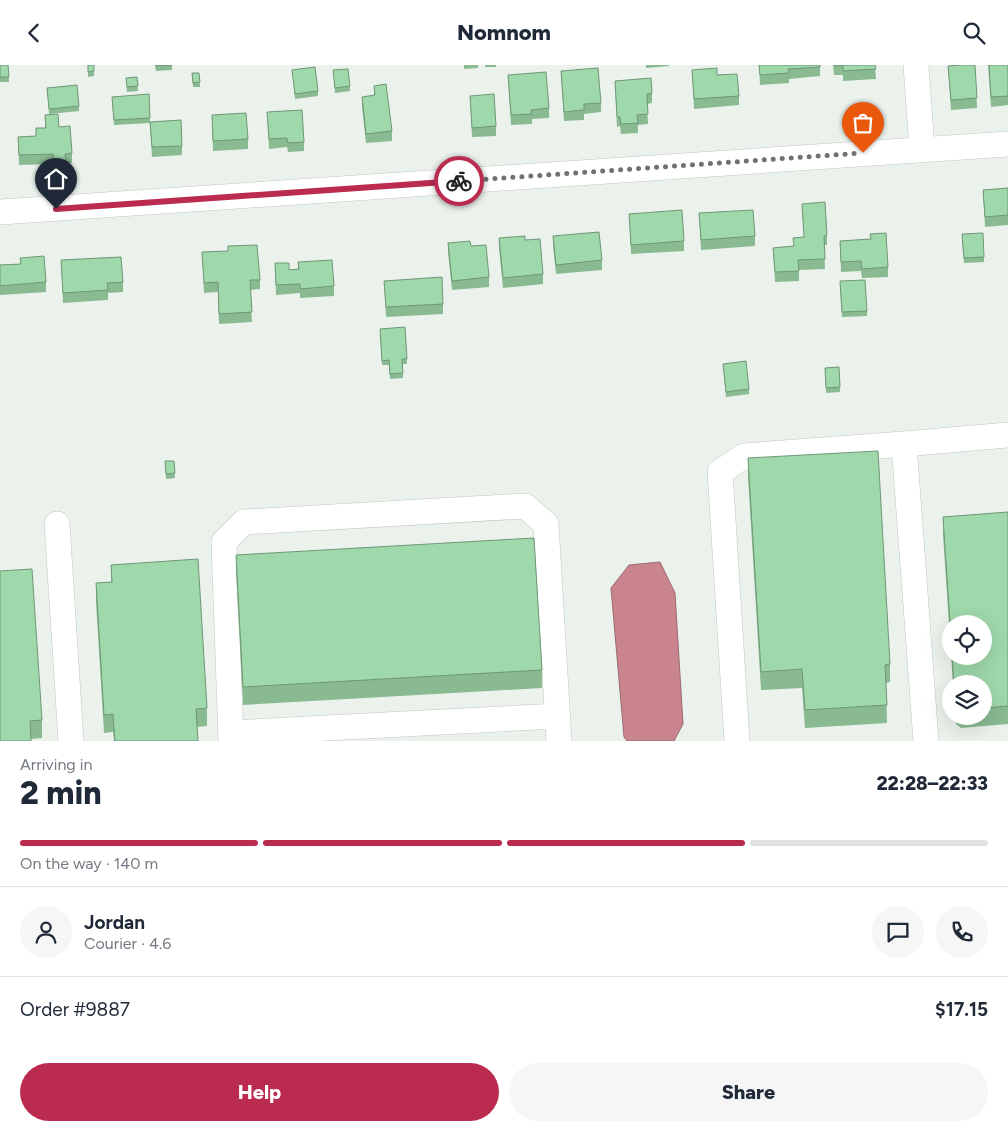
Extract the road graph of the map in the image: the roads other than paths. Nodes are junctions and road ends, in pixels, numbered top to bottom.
1 (916, 65) edge
2 (1008, 143) edge
3 (922, 149) junction
4 (0, 212) edge
5 (1008, 435) edge
6 (904, 444) junction
7 (57, 524) dead end
8 (558, 716) junction
9 (231, 737) edge
10 (71, 741) edge
11 (559, 741) edge
12 (737, 741) edge
13 (926, 741) edge

1 - 3 street
2 - 3 street
3 - 4 street
5 - 6 street
6 - 12 street
6 - 13 street
7 - 10 street
8 - 9 street
8 - 9 street
8 - 11 street

